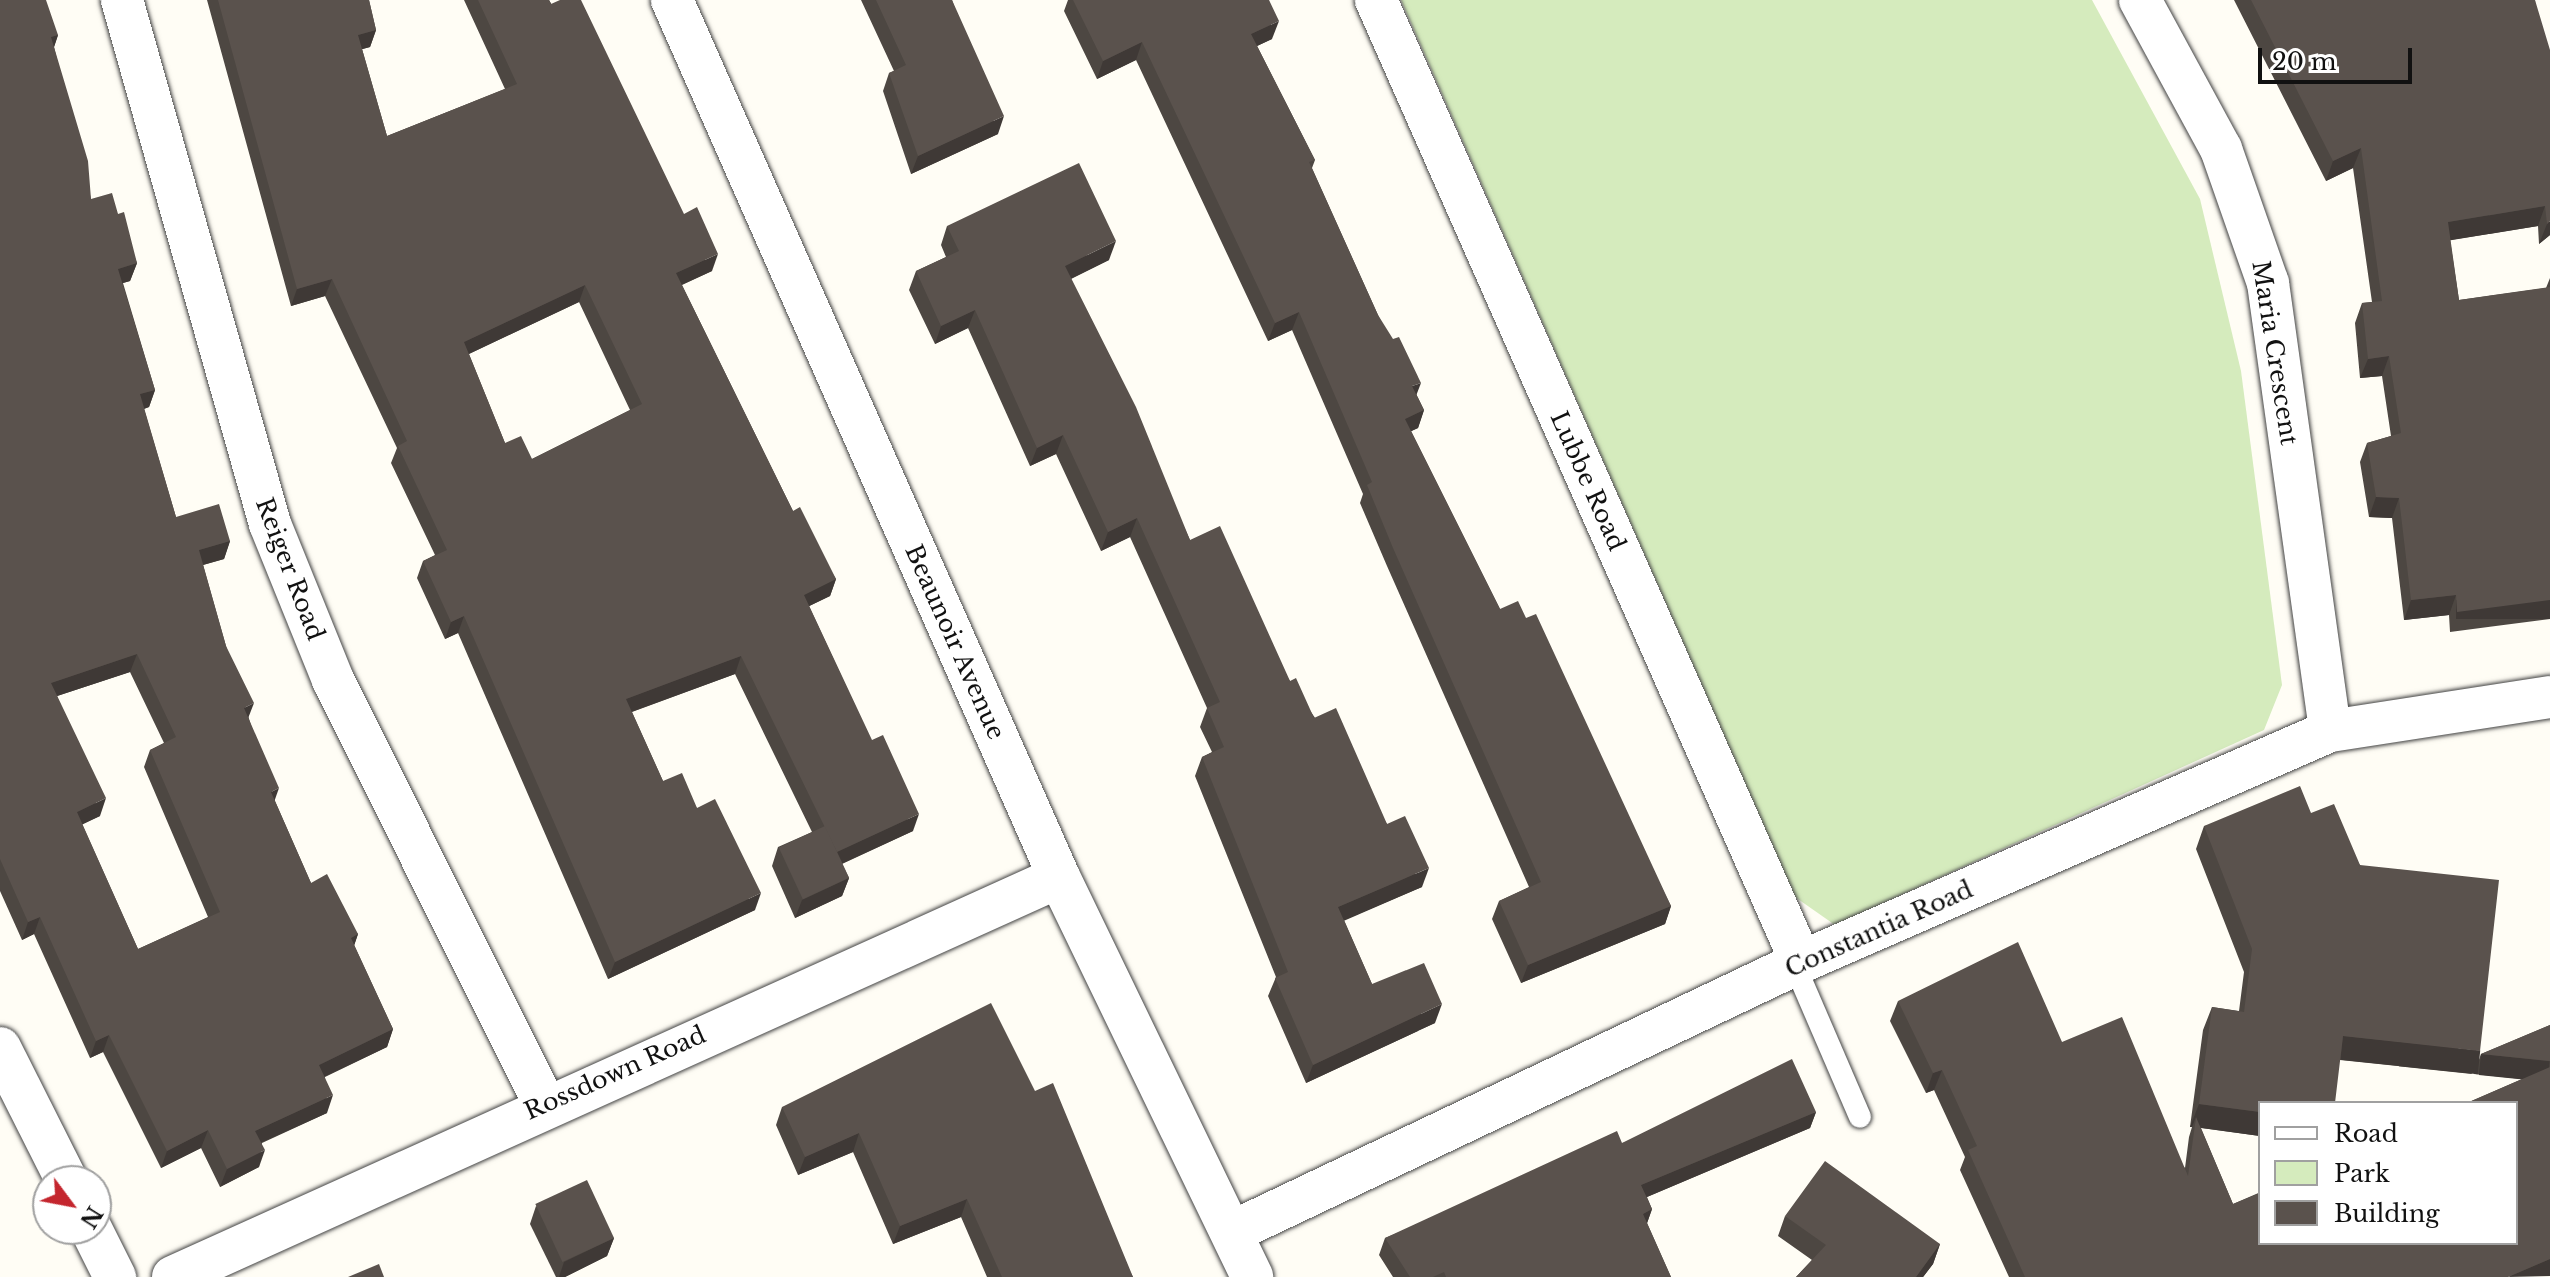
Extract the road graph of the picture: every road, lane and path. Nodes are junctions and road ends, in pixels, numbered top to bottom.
1 (122, 0) edge
2 (672, 0) edge
3 (1376, 0) edge
4 (2140, 0) edge
5 (2550, 697) edge
6 (2330, 731) junction
7 (1059, 877) junction
8 (1798, 964) junction
9 (0, 1048) edge
10 (544, 1104) junction
11 (1860, 1117) dead end
12 (59, 1165) edge
13 (1232, 1232) junction
14 (99, 1245) edge
15 (115, 1277) edge
16 (173, 1277) edge
17 (1252, 1277) edge

1 - 10 street, Reiger Road
2 - 7 street, Beaunoir Avenue
3 - 8 street, Lubbe Road
4 - 6 street, Maria Crescent
5 - 6 street, Constantia Road
6 - 8 street, Constantia Road
7 - 10 street, Rossdown Road
7 - 13 street, Beaunoir Avenue
8 - 11 lane
8 - 13 street, Constantia Road
9 - 12 street
10 - 16 street, Rossdown Road
13 - 17 street, Beaunoir Avenue
14 - 15 street

